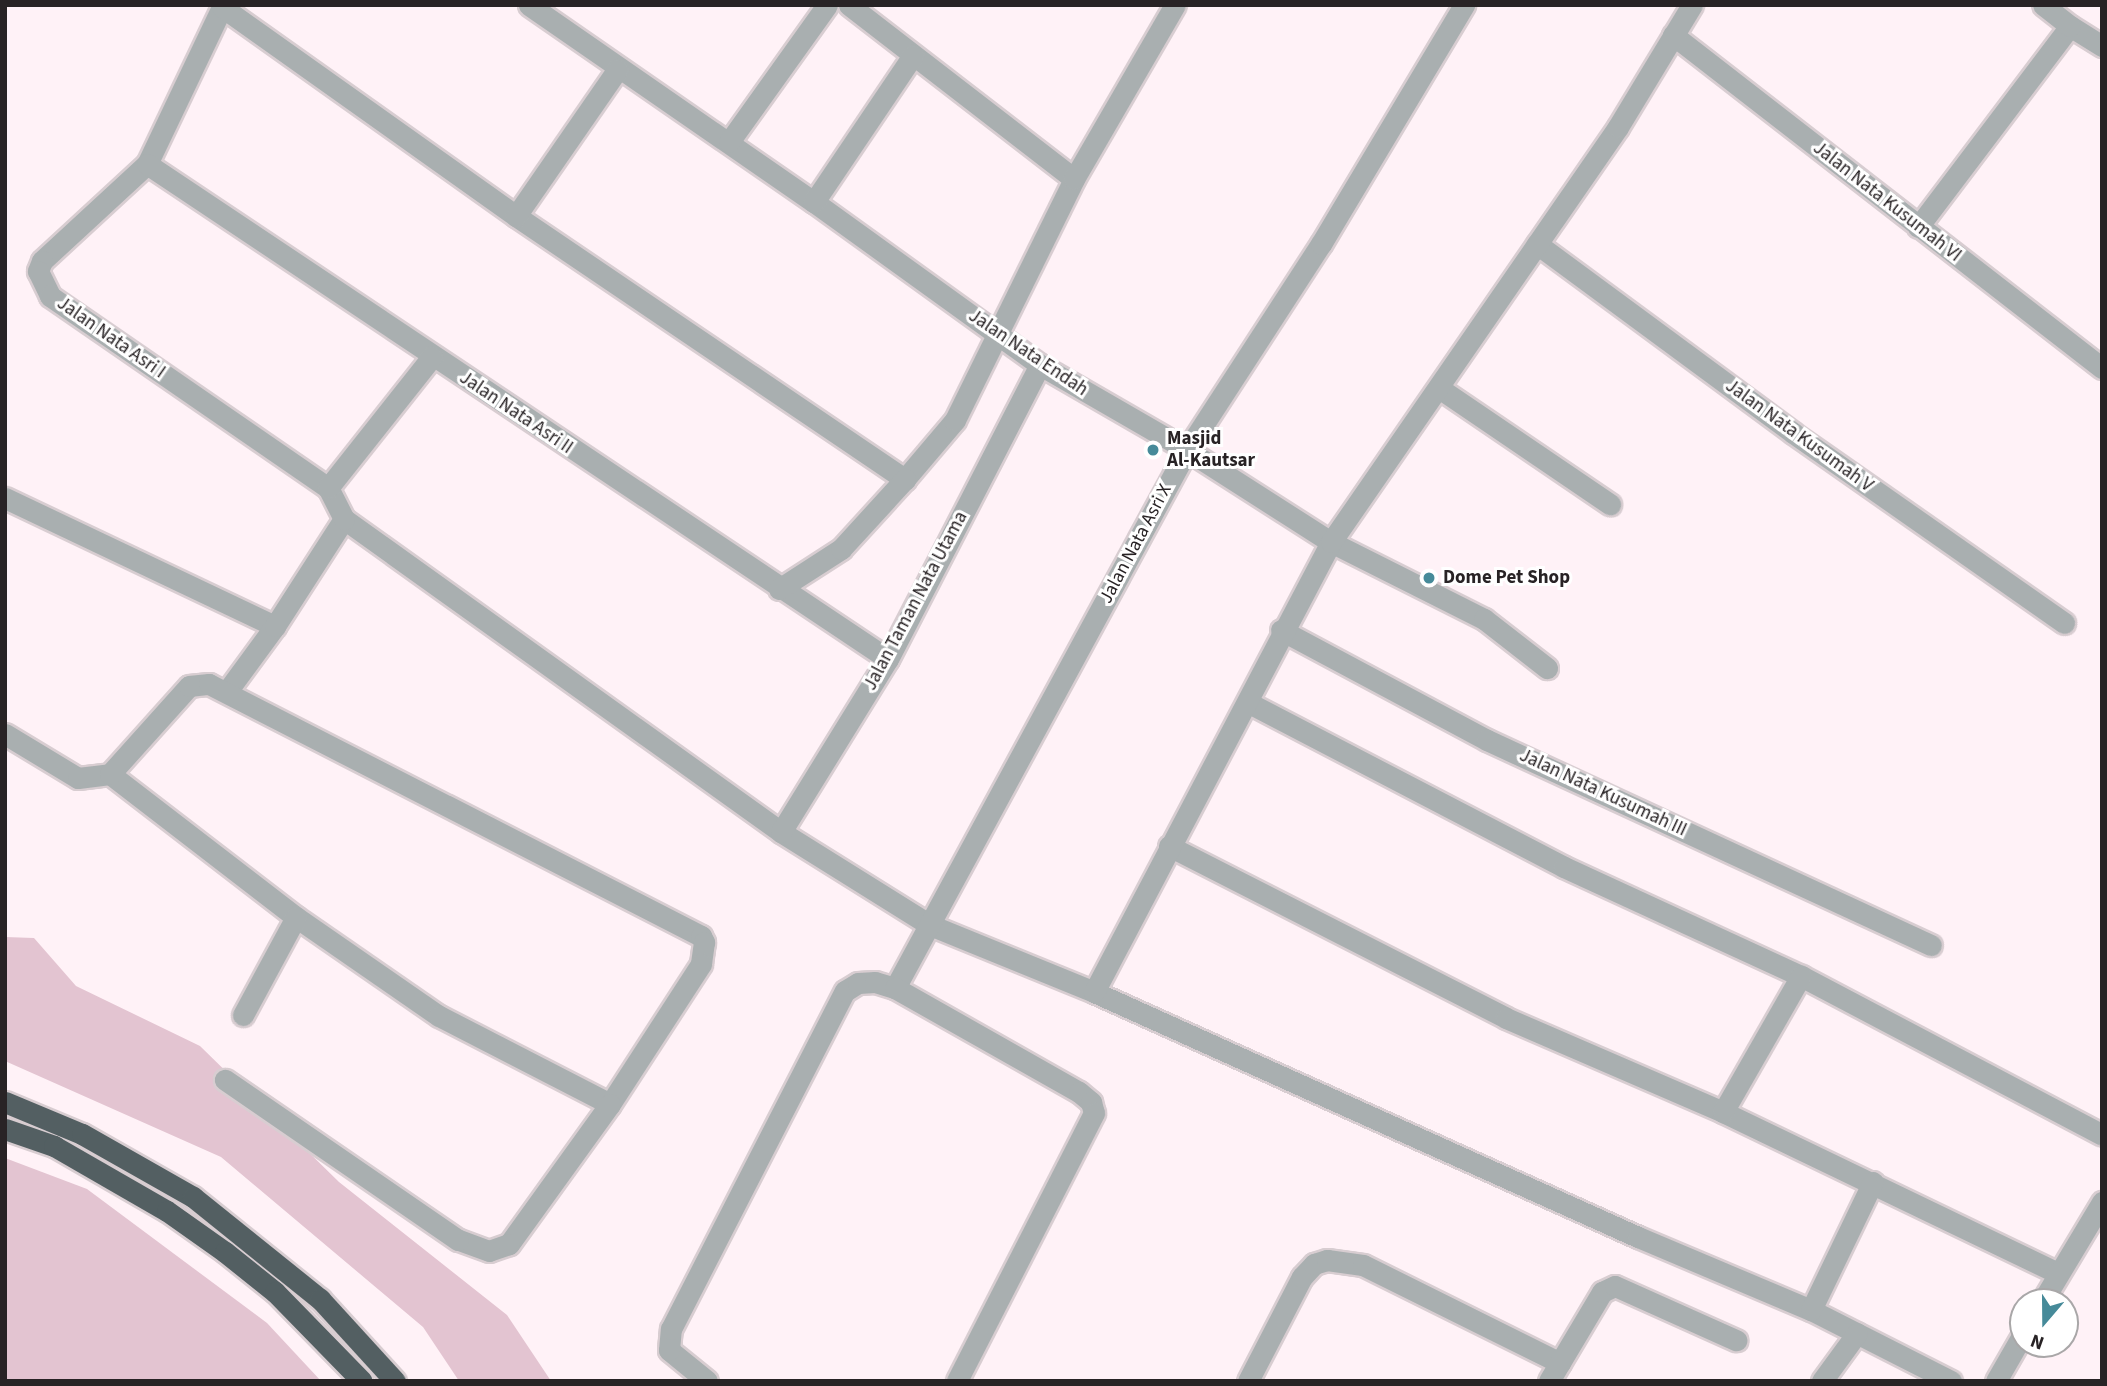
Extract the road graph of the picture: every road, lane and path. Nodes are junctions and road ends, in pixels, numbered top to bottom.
1 (529, 5) edge
2 (827, 5) edge
3 (849, 5) edge
4 (1175, 5) edge
5 (1464, 5) edge
6 (2043, 5) edge
7 (222, 6) edge
8 (1680, 16) edge
9 (2070, 26) junction
10 (2102, 46) edge
11 (913, 55) junction
12 (617, 70) junction
13 (729, 142) junction
14 (147, 164) junction
15 (1074, 179) junction
16 (814, 202) junction
17 (516, 216) junction
18 (1918, 228) junction
19 (1537, 244) junction
20 (999, 335) junction
21 (432, 357) junction
22 (1040, 365) junction
23 (2102, 368) edge
24 (1439, 388) junction
25 (1187, 450) junction
26 (905, 479) junction
27 (328, 488) junction
28 (5, 498) edge
29 (1610, 504) dead end
30 (344, 519) junction
31 (1331, 542) junction
32 (779, 589) junction
33 (2064, 623) dead end
34 (275, 626) junction
35 (1281, 630) junction
36 (888, 659) junction
37 (1547, 668) dead end
38 (228, 690) junction
39 (1249, 703) junction
40 (5, 734) edge
41 (110, 774) junction
42 (781, 832) junction
43 (1169, 846) junction
44 (296, 917) junction
45 (930, 925) junction
46 (1931, 945) dead end
47 (1801, 976) junction
48 (895, 988) junction
49 (1094, 992) junction
50 (243, 1014) dead end
51 (225, 1080) dead end
52 (5, 1102) edge
53 (610, 1104) junction
54 (1723, 1112) junction
55 (5, 1129) edge
56 (2102, 1135) edge
57 (1873, 1182) junction
58 (2100, 1210) edge
59 (2058, 1273) junction
60 (2050, 1288) edge
61 (1811, 1310) junction
62 (1857, 1333) junction
63 (1736, 1340) dead end
64 (2009, 1358) edge
65 (1554, 1372) edge
66 (362, 1381) edge
67 (395, 1381) edge
68 (708, 1381) edge
69 (957, 1381) edge
70 (1248, 1381) edge
71 (1822, 1381) edge
72 (1951, 1381) edge
73 (1996, 1381) edge

1 - 12 street, Jalan Nata Endah
2 - 13 street
3 - 11 street
4 - 15 street
5 - 25 street, Jalan Nata Asri X
6 - 9 street
7 - 14 street, Jalan Nata Asri I
7 - 17 street
8 - 18 street, Jalan Nata Kusumah VI
8 - 19 street
9 - 10 street
9 - 18 street
11 - 15 street
11 - 16 street
12 - 13 street, Jalan Nata Endah
12 - 17 street
13 - 16 street, Jalan Nata Endah
14 - 21 street, Jalan Nata Asri II
14 - 27 street, Jalan Nata Asri I
15 - 20 street
16 - 20 street, Jalan Nata Endah
17 - 26 street
18 - 23 street, Jalan Nata Kusumah VI
19 - 24 street
19 - 33 street, Jalan Nata Kusumah V
20 - 22 street, Jalan Nata Endah
20 - 26 street
21 - 27 street
21 - 32 street, Jalan Nata Asri II
22 - 25 street, Jalan Nata Endah
22 - 36 street, Jalan Taman Nata Utama
24 - 29 street
24 - 31 street
25 - 31 street, Jalan Nata Endah
25 - 45 street, Jalan Nata Asri X
26 - 32 street
27 - 30 street
28 - 34 street
30 - 34 street
30 - 42 street
31 - 35 street
31 - 37 street, Jalan Nata Endah
32 - 36 street, Jalan Nata Asri II
34 - 38 street
35 - 39 street
35 - 46 street, Jalan Nata Kusumah III
36 - 42 street, Jalan Taman Nata Utama
38 - 41 street
38 - 53 street
39 - 43 street
39 - 47 street
40 - 41 street
41 - 44 street
42 - 45 street
43 - 49 street
43 - 54 street
44 - 50 street
44 - 53 street
45 - 48 street, Jalan Nata Asri X
45 - 49 street
47 - 54 street
47 - 56 street
48 - 68 street
48 - 69 street
49 - 61 street
51 - 53 street
52 - 67 highway
54 - 57 street
55 - 66 highway
57 - 59 street
57 - 61 street
58 - 59 street
59 - 60 street
61 - 62 street
62 - 71 street
62 - 72 street
63 - 65 street
64 - 73 street
65 - 70 street

